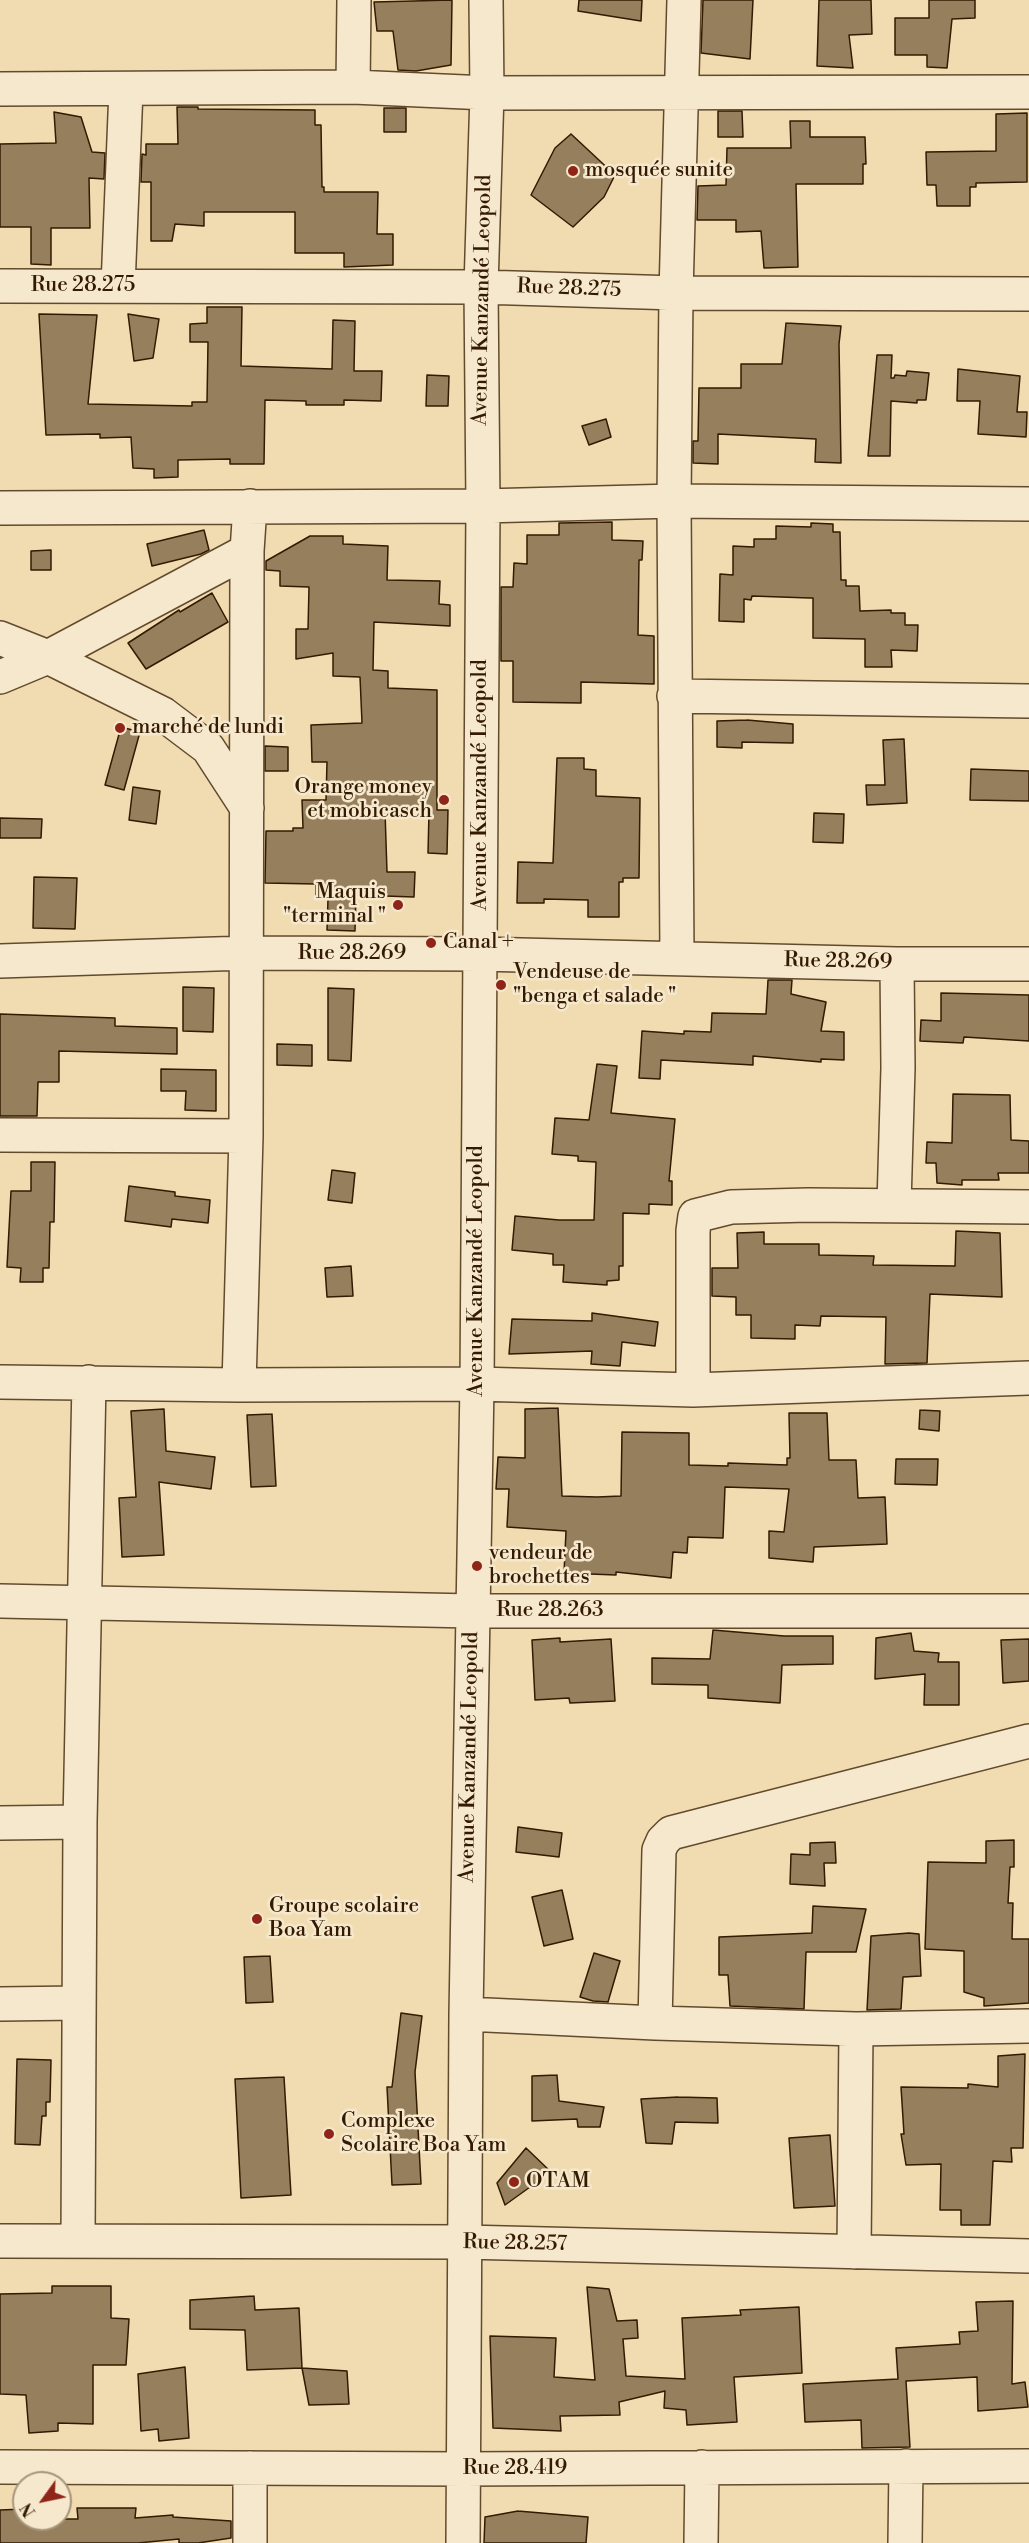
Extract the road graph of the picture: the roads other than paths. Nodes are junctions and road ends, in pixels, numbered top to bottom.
1 (354, 0) edge
2 (486, 0) edge
3 (684, 0) edge
4 (353, 87) junction
5 (0, 89) edge
6 (126, 90) junction
7 (1029, 92) edge
8 (487, 93) junction
9 (683, 93) junction
10 (0, 286) edge
11 (118, 286) junction
12 (481, 287) junction
13 (676, 293) junction
14 (1029, 294) edge
15 (674, 501) junction
16 (1029, 504) edge
17 (250, 506) junction
18 (483, 506) junction
19 (0, 508) edge
20 (248, 551) junction
21 (0, 638) edge
22 (48, 657) junction
23 (0, 678) edge
24 (674, 696) junction
25 (1029, 701) edge
26 (247, 808) junction
27 (246, 953) junction
28 (479, 954) junction
29 (676, 958) junction
30 (0, 961) edge
31 (897, 964) junction
32 (1029, 964) edge
33 (0, 1135) edge
34 (246, 1136) junction
35 (894, 1204) junction
36 (1029, 1208) edge
37 (1029, 1378) edge
38 (0, 1382) edge
39 (89, 1382) junction
40 (477, 1384) junction
41 (239, 1385) junction
42 (693, 1390) junction
43 (0, 1601) edge
44 (84, 1601) junction
45 (472, 1611) junction
46 (1029, 1611) edge
47 (1029, 1741) edge
48 (80, 1822) junction
49 (0, 1823) edge
50 (79, 2003) junction
51 (0, 2004) edge
52 (466, 2014) junction
53 (655, 2023) junction
54 (1029, 2026) edge
55 (855, 2029) junction
56 (78, 2240) junction
57 (0, 2241) edge
58 (465, 2242) junction
59 (854, 2252) junction
60 (1029, 2256) edge
61 (906, 2466) junction
62 (1029, 2466) edge
63 (0, 2467) edge
64 (702, 2467) junction
65 (250, 2468) junction
66 (463, 2469) junction
67 (250, 2543) edge
68 (463, 2543) edge
69 (701, 2543) edge
70 (905, 2543) edge

1 - 4 street
2 - 8 street, Avenue Kanzandé Leopold
3 - 9 street
4 - 6 street
4 - 8 street
5 - 6 street
6 - 11 street
7 - 9 street
8 - 9 street
8 - 12 street, Avenue Kanzandé Leopold
9 - 13 street
10 - 11 street, Rue 28.275
11 - 12 street, Rue 28.275
12 - 13 street, Rue 28.275
12 - 18 street, Avenue Kanzandé Leopold
13 - 14 street, Rue 28.275
13 - 15 street
15 - 16 street
15 - 18 street
15 - 24 street
17 - 18 street
17 - 19 street
17 - 20 street
18 - 28 street, Avenue Kanzandé Leopold
20 - 22 street
20 - 26 street
21 - 22 street
22 - 23 street
22 - 26 street
24 - 25 street
24 - 29 street
26 - 27 street
27 - 28 street, Rue 28.269
27 - 30 street, Rue 28.269
27 - 34 street
28 - 29 street, Rue 28.269
28 - 40 street, Avenue Kanzandé Leopold
29 - 31 street, Rue 28.269
31 - 32 street, Rue 28.269
31 - 35 street
33 - 34 street
34 - 41 street
35 - 36 street
35 - 42 street
37 - 42 street
38 - 39 street
39 - 41 street
39 - 44 street
40 - 41 street
40 - 42 street
40 - 45 street, Avenue Kanzandé Leopold
43 - 44 street, Rue 28.263
44 - 45 street, Rue 28.263
44 - 48 street
45 - 46 street, Rue 28.263
45 - 52 street, Avenue Kanzandé Leopold
47 - 53 street
48 - 49 street
48 - 50 street
50 - 51 street
50 - 56 street
52 - 53 street
52 - 58 street, Avenue Kanzandé Leopold
53 - 55 street
54 - 55 street
55 - 59 street
56 - 57 street, Rue 28.257
56 - 58 street, Rue 28.257
58 - 59 street, Rue 28.257
58 - 66 street, Avenue Kanzandé Leopold
59 - 60 street, Rue 28.257
61 - 62 street, Rue 28.419
61 - 64 street, Rue 28.419
61 - 70 street
63 - 65 street, Rue 28.419
64 - 66 street, Rue 28.419
64 - 69 street
65 - 66 street, Rue 28.419
65 - 67 street
66 - 68 street, Avenue Kanzandé Leopold

